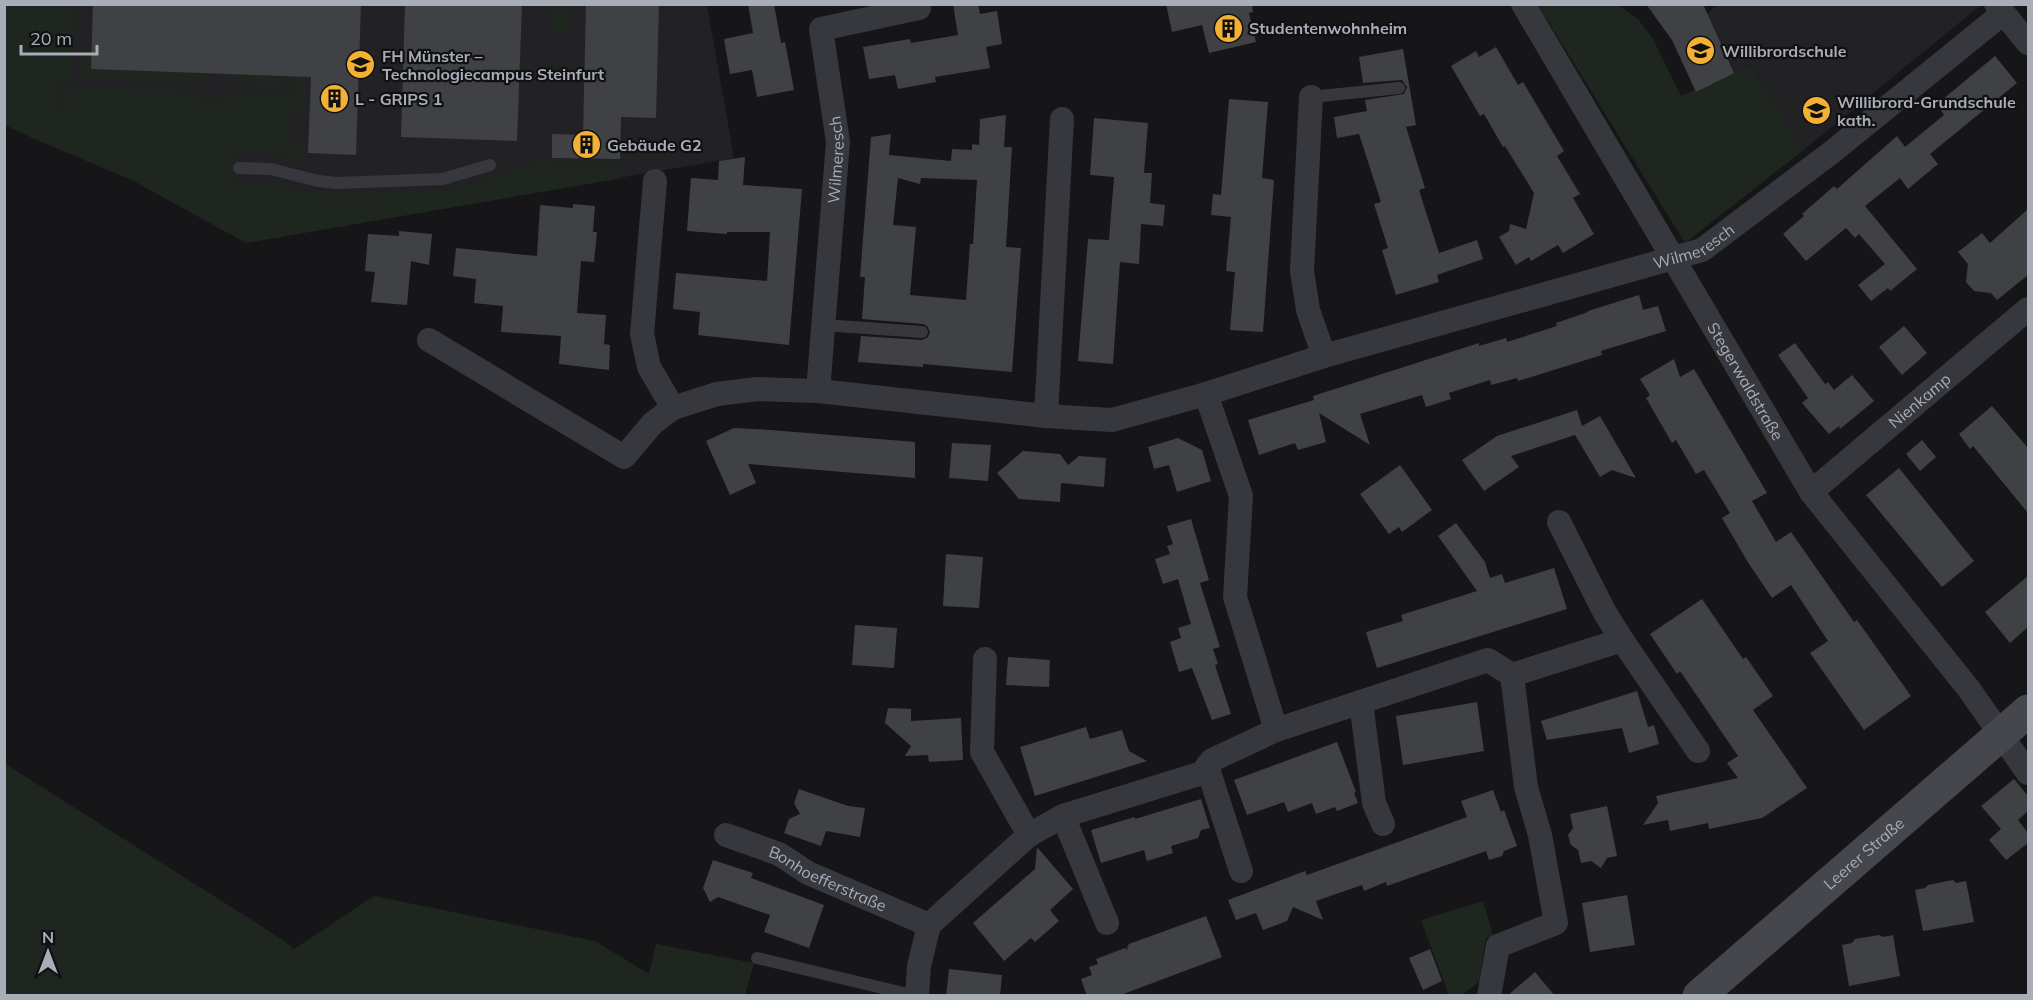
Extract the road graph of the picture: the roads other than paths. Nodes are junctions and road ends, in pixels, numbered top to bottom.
1 (1524, 4) edge
2 (919, 8) dead end
3 (1999, 9) edge
4 (2028, 44) edge
5 (1399, 88) dead end
6 (1311, 97) joint
7 (1062, 119) dead end
8 (490, 165) dead end
9 (239, 168) dead end
10 (655, 181) dead end
11 (1674, 257) junction
12 (2028, 309) edge
13 (823, 325) junction
14 (922, 332) dead end
15 (429, 340) dead end
16 (1324, 356) junction
17 (818, 391) junction
18 (1206, 394) junction
19 (674, 408) junction
20 (1046, 416) junction
21 (1811, 492) junction
22 (1559, 522) dead end
23 (1622, 640) junction
24 (985, 659) dead end
25 (1512, 675) junction
26 (1361, 702) junction
27 (2028, 711) edge
28 (1276, 730) junction
29 (2000, 735) junction
30 (1698, 751) dead end
31 (1207, 766) junction
32 (2028, 773) edge
33 (1063, 816) junction
34 (1383, 824) dead end
35 (726, 835) dead end
36 (1029, 835) junction
37 (1241, 871) dead end
38 (1107, 923) dead end
39 (929, 924) junction
40 (757, 958) dead end
41 (917, 996) edge
42 (1489, 996) edge
43 (1699, 996) edge

1 - 11 street, Stegerwaldstraße
2 - 13 street, Wilmeresch
3 - 4 street
3 - 11 street, Wilmeresch
5 - 6 lane
6 - 16 street
7 - 20 street
8 - 9 lane
10 - 19 street
11 - 16 street, Wilmeresch
11 - 21 street, Stegerwaldstraße
12 - 21 street, Nienkamp
13 - 14 lane
13 - 17 street, Wilmeresch
15 - 19 street, Wilmeresch
16 - 18 street, Wilmeresch
17 - 19 street, Wilmeresch
17 - 20 street, Wilmeresch
18 - 20 street, Wilmeresch
18 - 28 street
21 - 29 street, Stegerwaldstraße
22 - 23 street
23 - 25 street
23 - 30 street
24 - 36 street
25 - 26 street
25 - 42 street
26 - 28 street
26 - 34 street
27 - 29 street, Leerer Straße
28 - 31 street
29 - 32 street, Stegerwaldstraße
29 - 43 street, Leerer Straße
31 - 33 street
31 - 37 street
33 - 36 street
33 - 38 street
35 - 39 street, Bonhoefferstraße
36 - 39 street
39 - 41 street
40 - 41 lane

